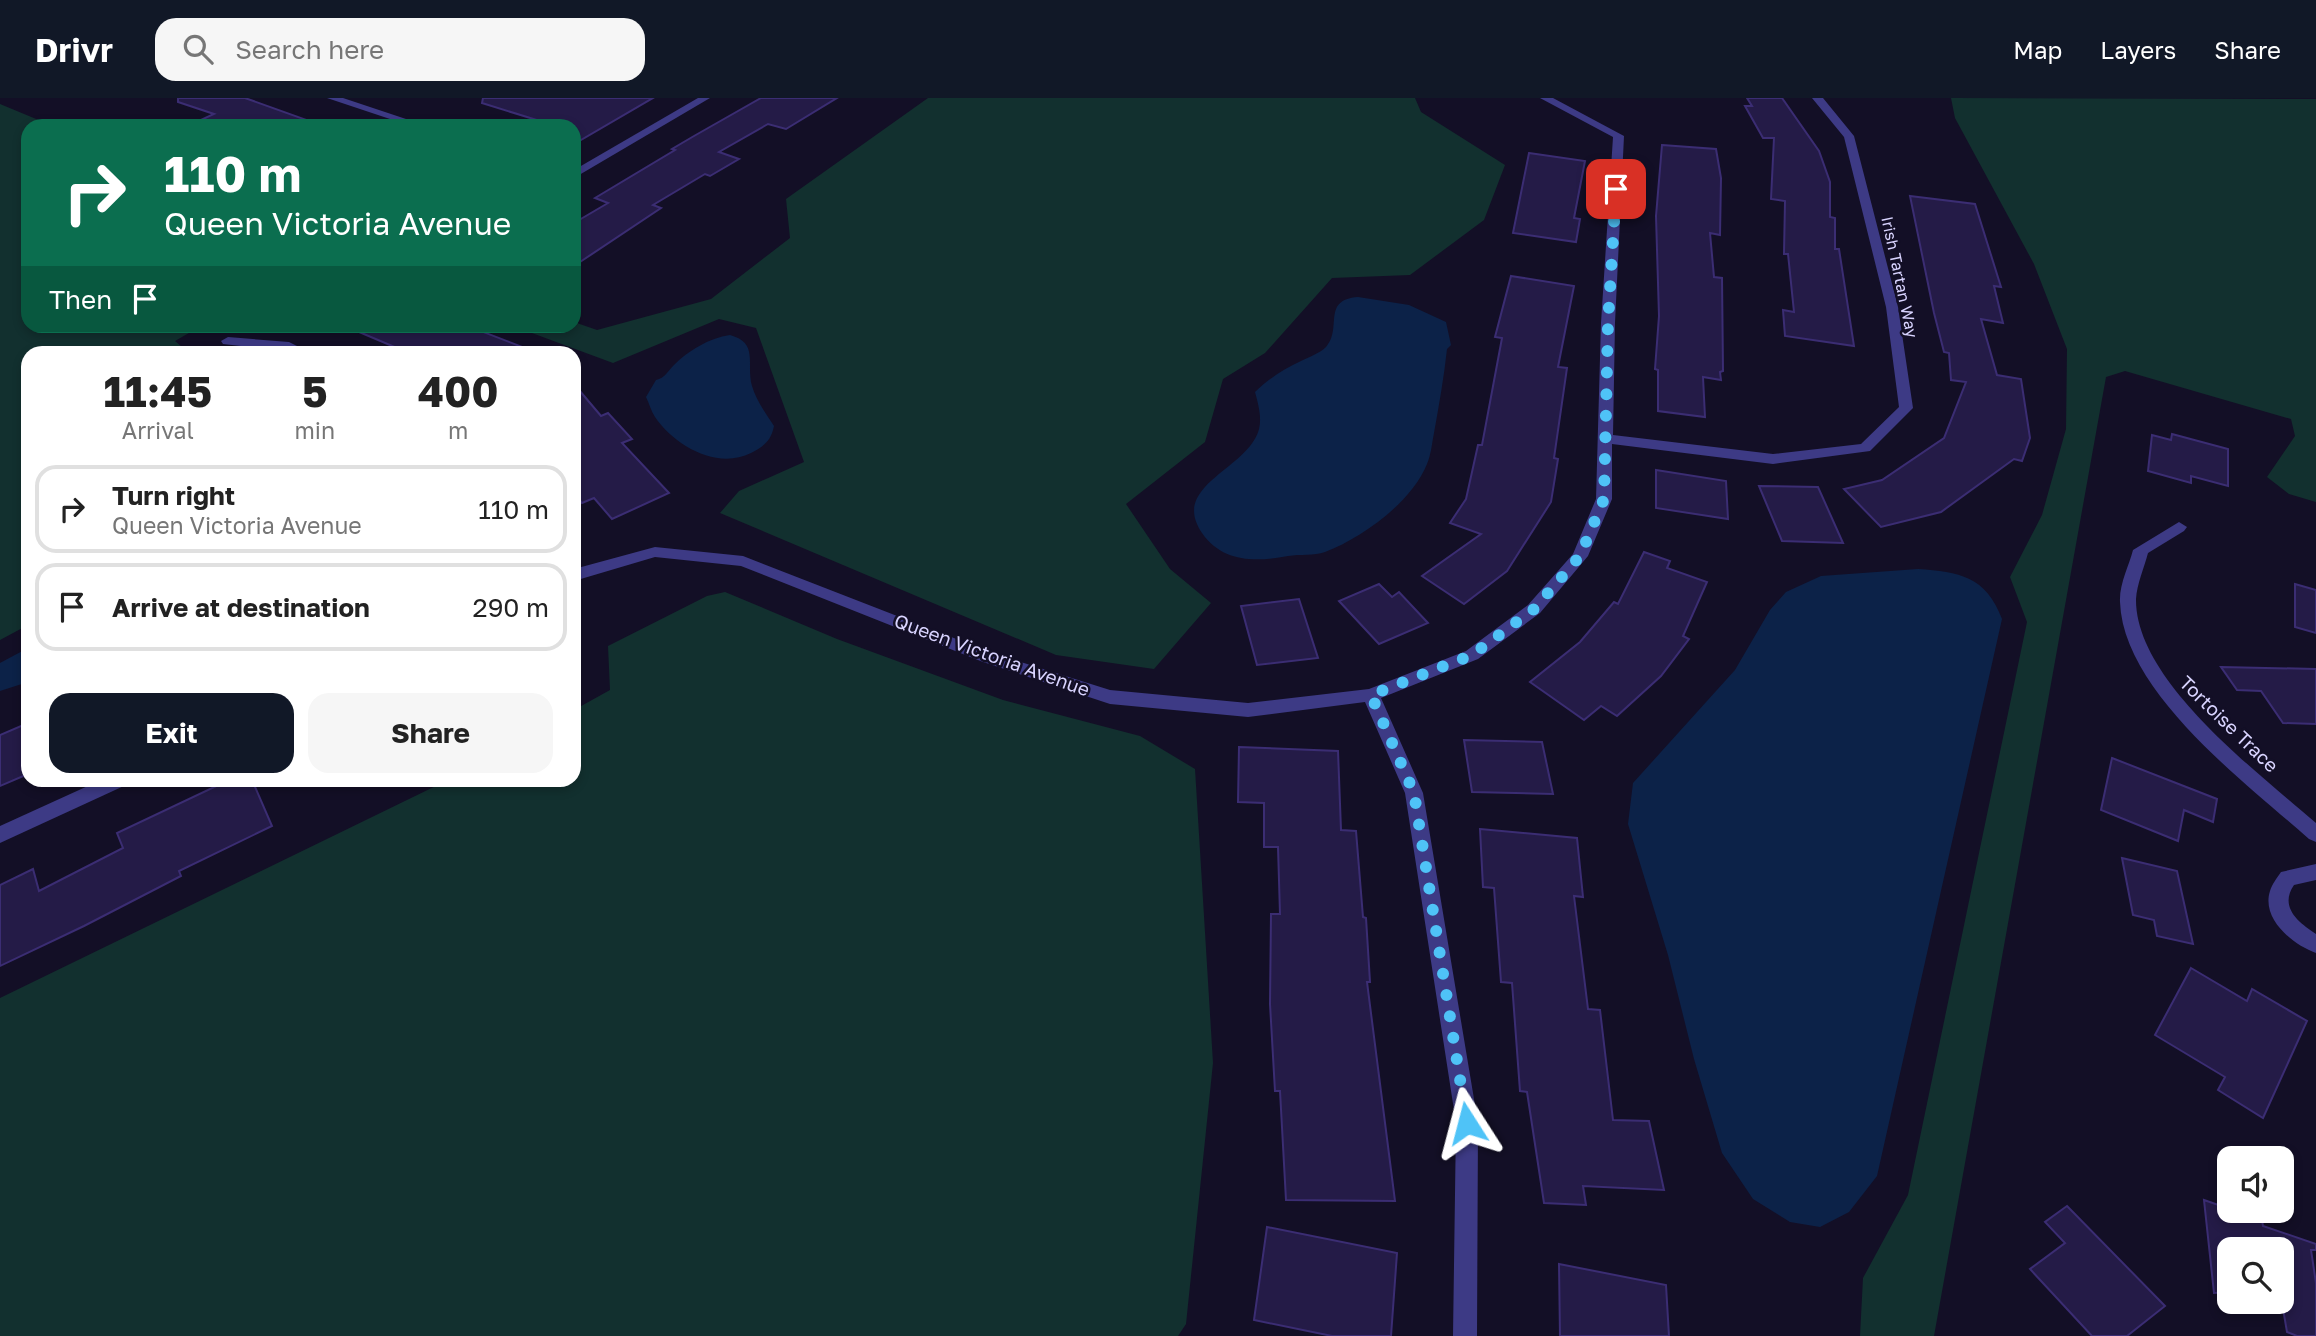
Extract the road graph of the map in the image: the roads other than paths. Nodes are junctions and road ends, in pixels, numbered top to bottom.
1 (332, 98) edge
2 (705, 98) edge
3 (1545, 98) edge
4 (1817, 98) edge
5 (400, 119) edge
6 (581, 170) edge
7 (228, 341) dead end
8 (289, 346) edge
9 (1604, 438) junction
10 (2179, 527) dead end
11 (581, 573) edge
12 (1371, 695) junction
13 (105, 787) edge
14 (2316, 834) edge
15 (0, 835) edge
16 (2316, 872) edge
17 (2316, 944) edge
18 (1465, 1336) edge

1 - 5 street
2 - 6 street
3 - 9 street, Queen Victoria Avenue
4 - 9 street, Irish Tartan Way
7 - 8 street
9 - 12 street, Queen Victoria Avenue
10 - 14 street, Tortoise Trace
11 - 12 street, Queen Victoria Avenue
12 - 18 street
13 - 15 street
16 - 17 street

